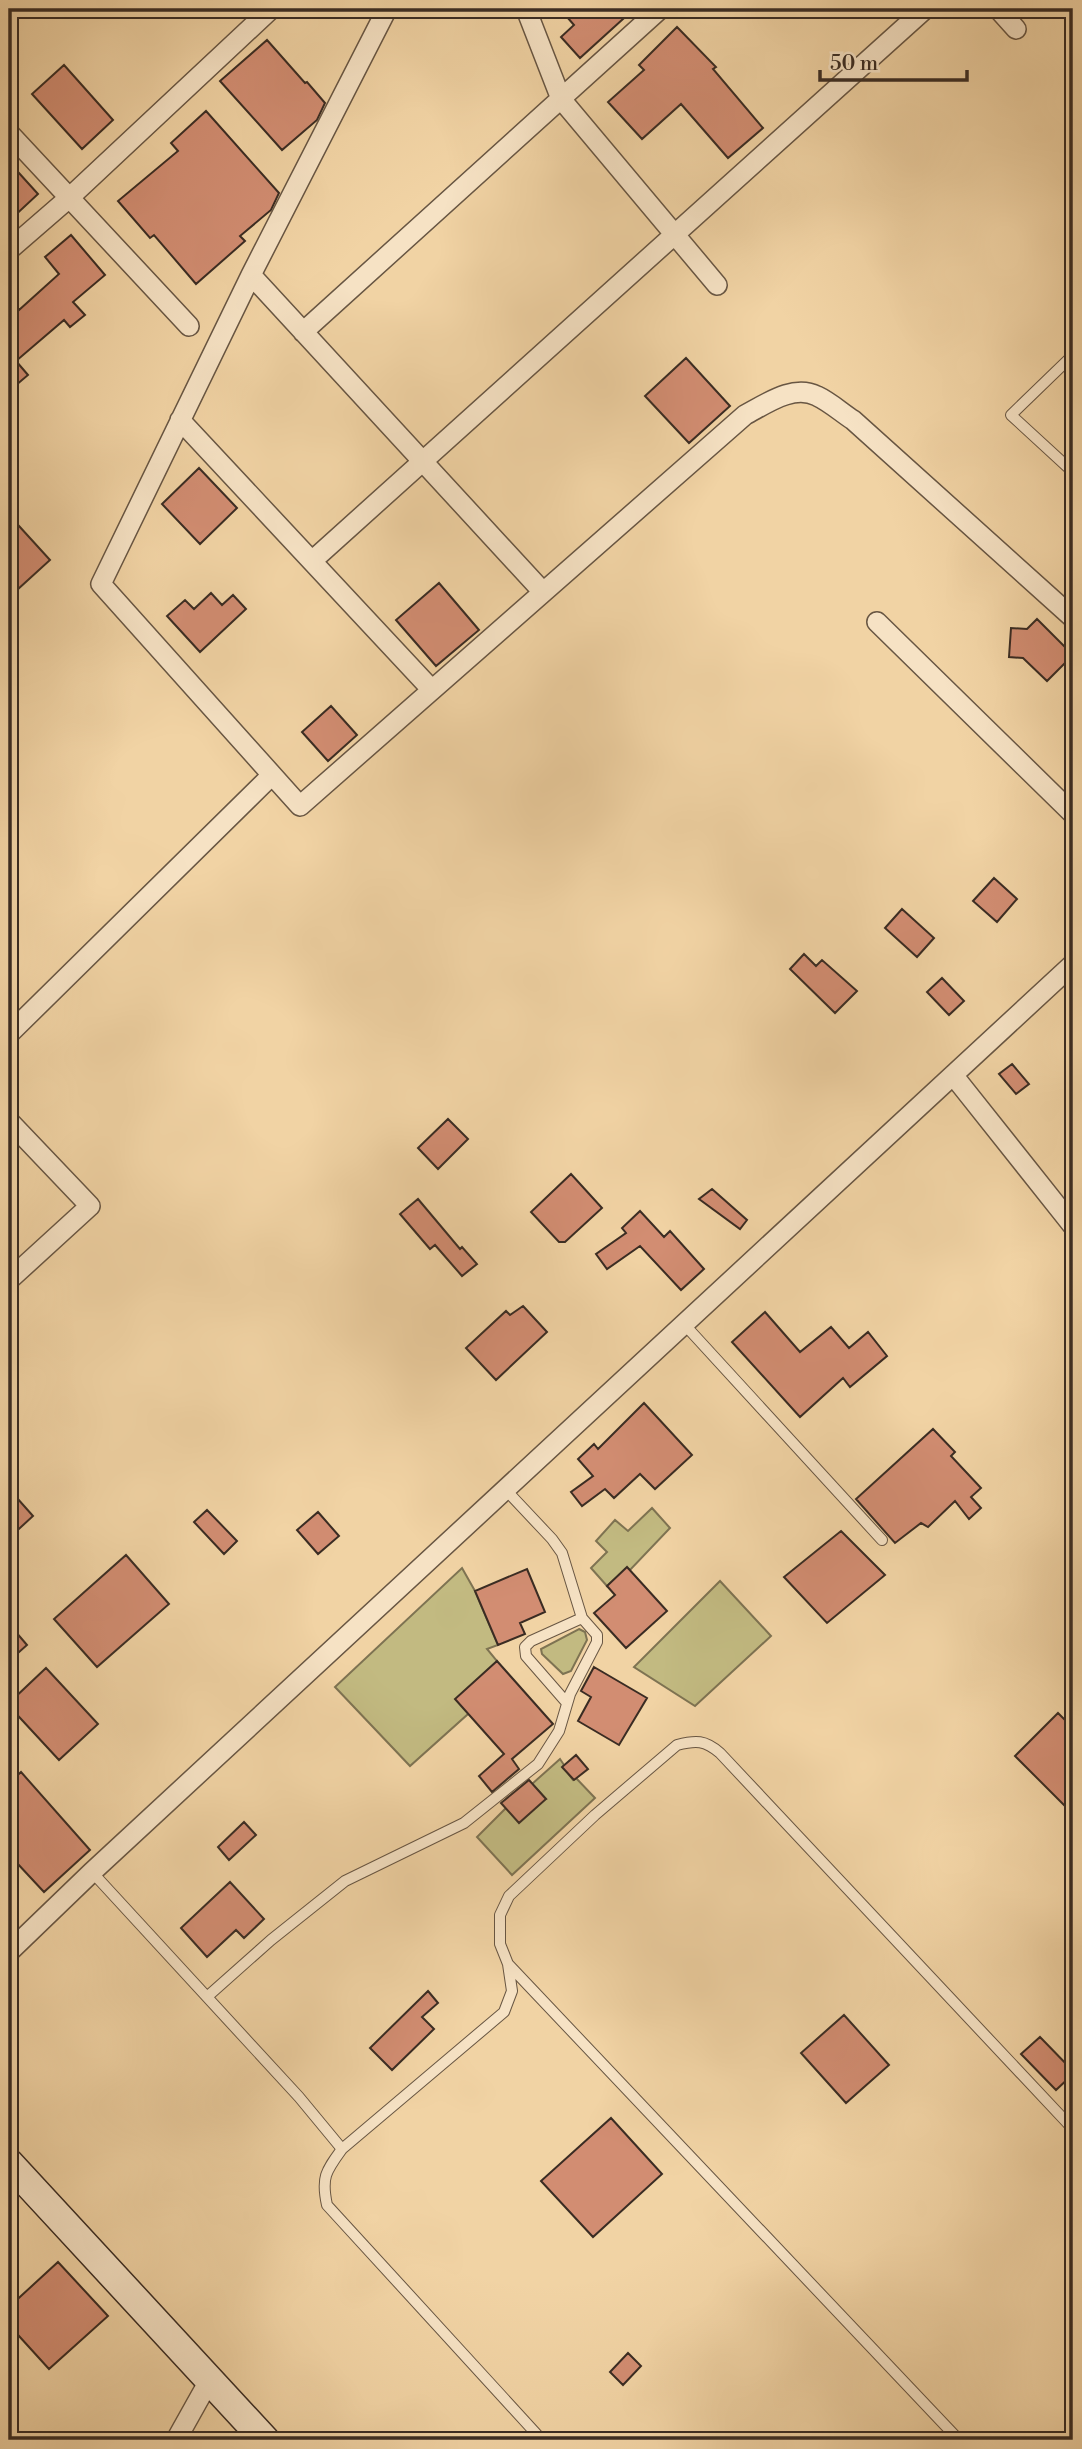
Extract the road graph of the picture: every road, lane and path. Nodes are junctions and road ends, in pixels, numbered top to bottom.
1 (271, 9) edge
2 (387, 9) edge
3 (526, 9) edge
4 (660, 9) edge
5 (925, 9) edge
6 (998, 9) edge
7 (1016, 29) dead end
8 (561, 99) junction
9 (9, 134) edge
10 (69, 198) junction
11 (674, 234) junction
12 (9, 250) edge
13 (251, 275) junction
14 (717, 285) dead end
15 (189, 326) dead end
16 (303, 332) junction
17 (1073, 355) edge
18 (180, 420) junction
19 (423, 461) junction
20 (1073, 472) edge
21 (312, 561) junction
22 (543, 592) junction
23 (1073, 618) edge
24 (877, 622) dead end
25 (432, 690) junction
26 (272, 775) junction
27 (1073, 814) edge
28 (1073, 964) edge
29 (9, 1034) edge
30 (953, 1075) junction
31 (9, 1121) edge
32 (1073, 1226) edge
33 (9, 1280) edge
34 (684, 1324) junction
35 (505, 1489) junction
36 (882, 1540) dead end
37 (582, 1618) junction
38 (567, 1703) junction
39 (92, 1872) junction
40 (9, 1952) edge
41 (508, 1964) junction
42 (208, 1996) junction
43 (1073, 2129) edge
44 (342, 2149) junction
45 (9, 2163) edge
46 (209, 2381) junction
47 (176, 2440) edge
48 (265, 2440) edge
49 (542, 2440) edge
50 (959, 2440) edge

1 - 10 street
2 - 13 street
3 - 8 street
4 - 8 street
5 - 11 street
6 - 7 street
8 - 11 street
8 - 16 street
9 - 10 street
10 - 12 street
10 - 15 street
11 - 14 street
11 - 19 street
13 - 16 street
13 - 18 street
16 - 19 street
17 - 20 lane
18 - 21 street
18 - 26 street
19 - 21 street
19 - 22 street
21 - 25 street
22 - 23 street
22 - 25 street
24 - 27 street
25 - 26 street
26 - 29 street
28 - 30 street
30 - 32 street
30 - 34 street
31 - 33 street
34 - 35 street
34 - 36 lane
35 - 37 lane
35 - 39 street
37 - 38 lane
37 - 38 lane
38 - 42 lane
39 - 40 street
39 - 42 lane
41 - 43 lane
41 - 44 lane
41 - 50 lane
42 - 44 lane
44 - 49 lane
45 - 46 street
46 - 47 street
46 - 48 street

